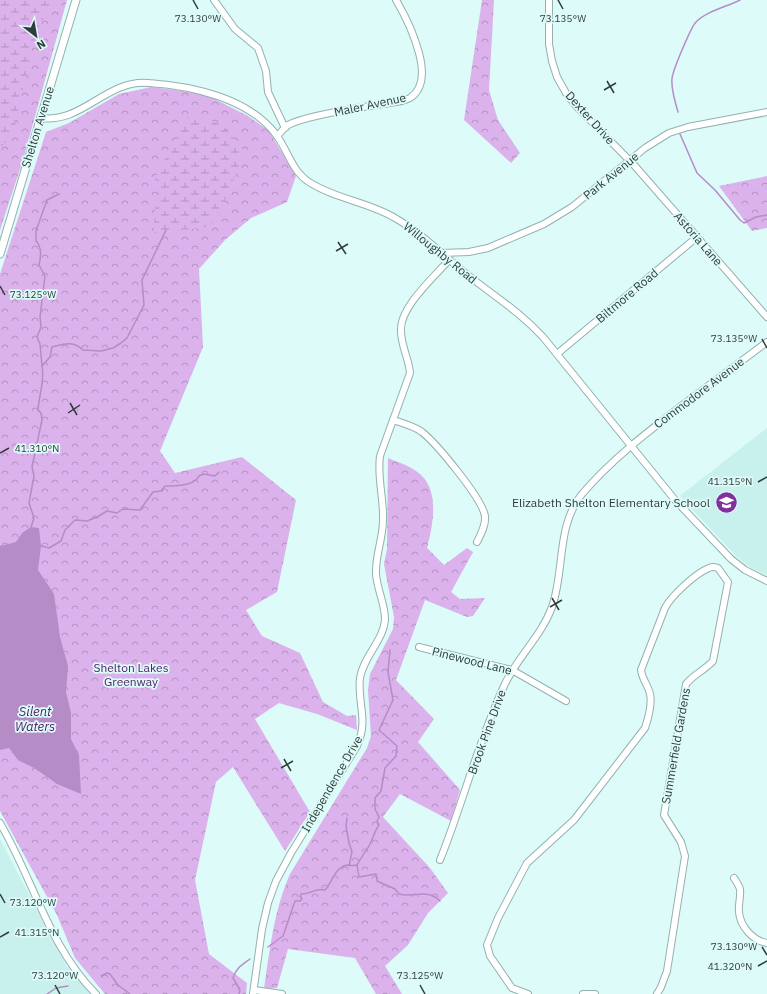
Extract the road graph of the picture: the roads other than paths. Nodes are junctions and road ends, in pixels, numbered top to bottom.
1 (76, 0) edge
2 (214, 0) edge
3 (396, 0) edge
4 (549, 0) edge
5 (767, 112) edge
6 (40, 118) junction
7 (285, 128) junction
8 (277, 136) junction
9 (630, 161) junction
10 (697, 237) junction
11 (460, 252) junction
12 (441, 253) junction
13 (0, 254) edge
14 (451, 262) junction
15 (767, 317) edge
16 (767, 342) edge
17 (557, 354) junction
18 (393, 420) junction
19 (630, 445) junction
20 (477, 542) dead end
21 (767, 581) edge
22 (418, 647) dead end
23 (512, 670) junction
24 (566, 701) dead end
25 (0, 823) edge
26 (440, 860) dead end
27 (734, 878) dead end
28 (767, 943) edge
29 (510, 991) edge
30 (254, 992) edge
31 (96, 994) edge
32 (282, 994) edge
33 (528, 994) edge
34 (583, 994) edge
35 (594, 994) edge
36 (657, 994) edge

1 - 6 main road, Shelton Avenue
2 - 7 street
3 - 7 street, Maler Avenue
4 - 9 street, Dexter Drive
5 - 9 street, Park Avenue
6 - 8 street, Willoughby Road
6 - 13 main road, Shelton Avenue
7 - 8 street, Maler Avenue
8 - 12 street, Willoughby Road
9 - 10 street, Astoria Lane
9 - 11 street, Park Avenue
10 - 15 street, Astoria Lane
10 - 17 street, Biltmore Road
11 - 12 street, Park Avenue
11 - 14 street
12 - 14 street, Willoughby Road
14 - 17 street, Willoughby Road
14 - 18 street, Independence Drive
16 - 19 street, Commodore Avenue
17 - 19 street, Willoughby Road
18 - 20 street
18 - 30 street, Independence Drive
19 - 21 street, Willoughby Road
19 - 23 street, Brook Pine Drive
22 - 23 street, Pinewood Lane
23 - 24 street, Pinewood Lane
23 - 26 street, Brook Pine Drive
25 - 31 street
27 - 28 street
29 - 33 street, Summerfield Gardens
29 - 36 street, Summerfield Gardens
30 - 32 street
34 - 35 street

